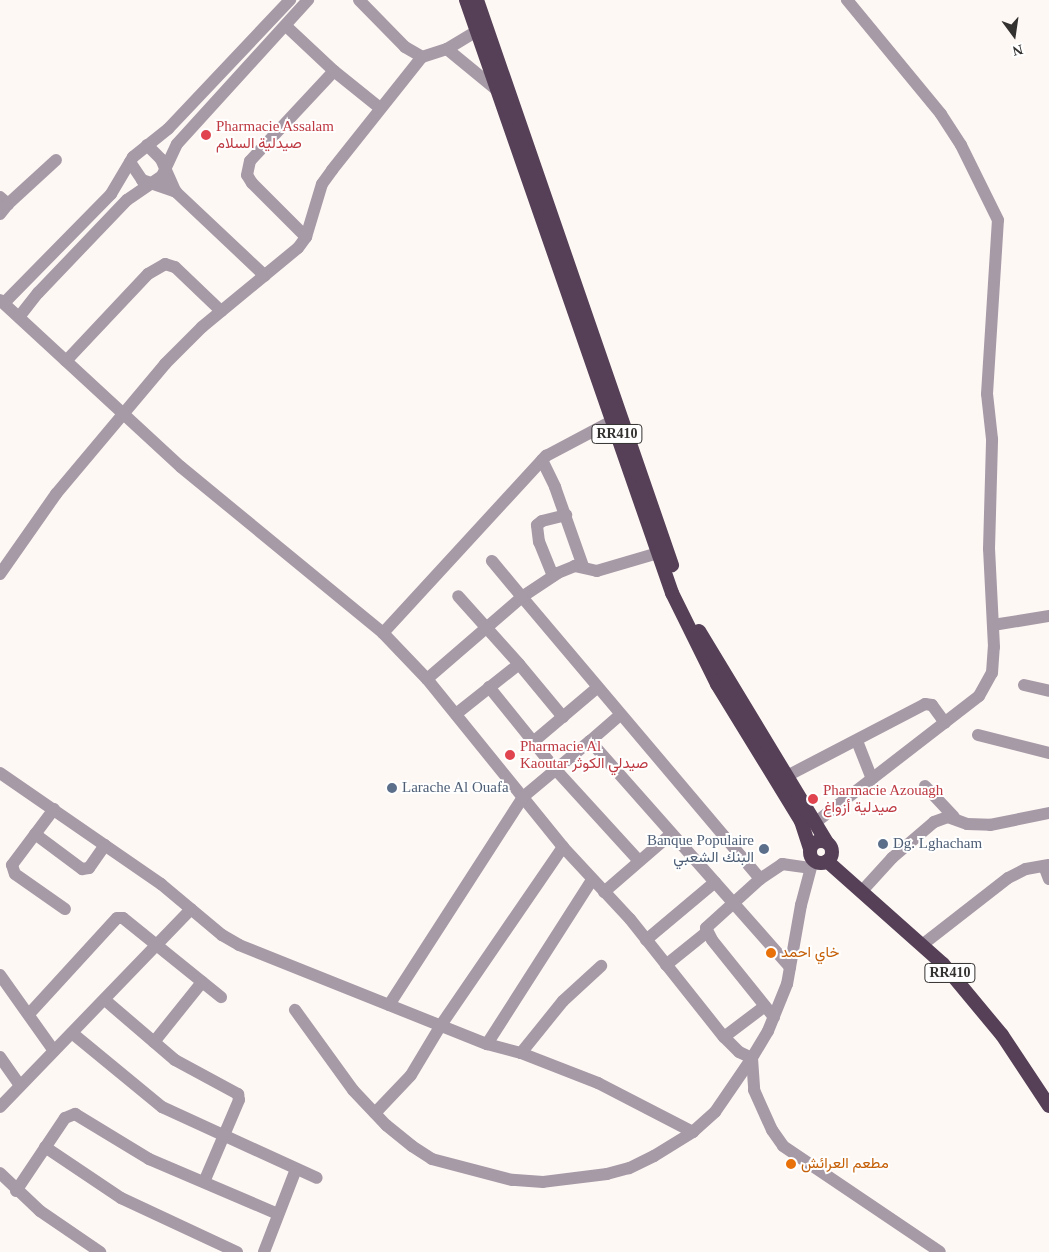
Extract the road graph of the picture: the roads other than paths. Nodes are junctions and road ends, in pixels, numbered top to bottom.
1 (290, 0) edge
2 (308, 0) edge
3 (359, 0) edge
4 (466, 0) edge
5 (477, 0) edge
6 (847, 0) edge
7 (286, 26) junction
8 (477, 31) junction
9 (447, 50) junction
10 (422, 57) junction
11 (334, 71) junction
12 (497, 90) junction
13 (380, 108) junction
14 (147, 145) junction
15 (56, 160) dead end
16 (130, 162) junction
17 (165, 168) junction
18 (150, 184) junction
19 (176, 192) junction
20 (3, 205) edge
21 (306, 237) junction
22 (265, 276) junction
23 (2, 302) edge
24 (222, 311) junction
25 (19, 317) junction
26 (66, 361) junction
27 (125, 413) junction
28 (612, 421) junction
29 (542, 460) junction
30 (566, 515) junction
31 (658, 553) junction
32 (492, 560) dead end
33 (583, 566) junction
34 (0, 574) edge
35 (552, 576) junction
36 (458, 596) dead end
37 (522, 597) junction
38 (1049, 616) edge
39 (993, 625) junction
40 (485, 629) junction
41 (383, 633) junction
42 (519, 664) junction
43 (427, 679) junction
44 (1024, 685) dead end
45 (489, 687) junction
46 (597, 688) junction
47 (1049, 691) edge
48 (456, 714) junction
49 (620, 715) junction
50 (563, 716) junction
51 (945, 723) junction
52 (978, 735) dead end
53 (857, 740) junction
54 (590, 741) junction
55 (533, 742) junction
56 (1049, 751) edge
57 (556, 770) junction
58 (0, 773) edge
59 (785, 777) junction
60 (872, 780) junction
61 (925, 786) dead end
62 (523, 797) junction
63 (54, 809) junction
64 (1049, 813) edge
65 (954, 817) junction
66 (816, 822) junction
67 (35, 834) junction
68 (670, 834) junction
69 (826, 842) junction
70 (105, 845) junction
71 (563, 847) junction
72 (815, 860) junction
73 (639, 861) junction
74 (1047, 865) edge
75 (760, 879) junction
76 (1049, 879) edge
77 (592, 880) junction
78 (715, 882) junction
79 (862, 891) junction
80 (604, 892) junction
81 (735, 903) junction
82 (66, 909) dead end
83 (191, 909) junction
84 (707, 932) junction
85 (646, 940) junction
86 (922, 945) junction
87 (157, 946) junction
88 (666, 965) junction
89 (601, 966) dead end
90 (790, 967) junction
91 (0, 975) edge
92 (202, 982) junction
93 (221, 997) dead end
94 (105, 1000) junction
95 (389, 1005) junction
96 (765, 1006) junction
97 (295, 1010) dead end
98 (29, 1014) junction
99 (774, 1017) junction
100 (441, 1025) junction
101 (72, 1033) junction
102 (724, 1037) junction
103 (154, 1042) junction
104 (487, 1044) junction
105 (54, 1051) junction
106 (521, 1053) junction
107 (0, 1057) edge
108 (752, 1058) junction
109 (20, 1086) junction
110 (1049, 1106) edge
111 (0, 1107) edge
112 (375, 1113) junction
113 (693, 1132) junction
114 (224, 1137) junction
115 (45, 1147) junction
116 (296, 1169) junction
117 (0, 1173) edge
118 (316, 1178) dead end
119 (204, 1182) junction
120 (16, 1191) junction
121 (278, 1214) junction
122 (100, 1252) edge
123 (238, 1252) edge
124 (264, 1252) edge
125 (940, 1252) edge

1 - 14 street
2 - 7 street
3 - 10 street
4 - 8 highway, RR410
5 - 59 highway, RR410
6 - 39 street
7 - 11 street
7 - 17 street
8 - 9 street
8 - 12 highway, RR410
9 - 10 street
9 - 12 street
10 - 13 street
11 - 13 street
11 - 21 street
12 - 28 highway, RR410
13 - 21 street
14 - 16 street
14 - 17 street
15 - 20 street
16 - 18 street
16 - 23 street
17 - 18 street
17 - 19 street
18 - 19 street
18 - 25 street
19 - 22 street
21 - 22 street
22 - 24 street
23 - 25 street
24 - 26 street
24 - 27 street
25 - 26 street
26 - 27 street
27 - 34 street
27 - 41 street
28 - 29 street
28 - 31 highway, RR410
29 - 30 street
29 - 41 street
30 - 33 street
30 - 35 street
31 - 33 street
31 - 72 highway, RR410
32 - 37 street
33 - 35 street
35 - 37 street
36 - 40 street
37 - 40 street
37 - 46 street
38 - 39 street
39 - 51 street
40 - 42 street
40 - 43 street
41 - 43 street
42 - 45 street
42 - 50 street
43 - 48 street
44 - 47 street
45 - 48 street
45 - 55 street
46 - 49 street
46 - 50 street
48 - 62 street
49 - 54 street
49 - 75 street
50 - 55 street
51 - 53 street
51 - 60 street
52 - 56 street
53 - 59 street
53 - 60 street
54 - 57 street
54 - 68 street
55 - 57 street
57 - 62 street
57 - 73 street
58 - 63 street
59 - 66 highway, RR410
60 - 66 street
61 - 65 street
62 - 71 street
62 - 95 street
63 - 67 street
63 - 70 street
64 - 65 street
65 - 79 street
66 - 69 highway, RR410
67 - 70 street
67 - 82 street
68 - 73 street
68 - 78 street
69 - 72 highway
69 - 72 highway, RR410
70 - 83 street
71 - 77 street
71 - 100 street
72 - 75 street
72 - 79 highway, RR410
72 - 90 street
73 - 80 street
74 - 76 street
74 - 86 street
75 - 81 street
77 - 80 street
77 - 104 street
78 - 81 street
78 - 85 street
79 - 86 highway, RR410
80 - 85 street
81 - 84 street
81 - 90 street
83 - 87 street
83 - 95 street
84 - 88 street
84 - 96 street
85 - 88 street
86 - 110 highway, RR410
87 - 92 street
87 - 94 street
87 - 98 street
88 - 102 street
89 - 106 street
90 - 99 street
91 - 98 street
92 - 93 street
92 - 103 street
94 - 101 street
94 - 103 street
95 - 100 street
96 - 99 street
96 - 102 street
97 - 112 street
98 - 105 street
99 - 108 street
100 - 104 street
100 - 112 street
101 - 105 street
101 - 114 street
102 - 108 street
103 - 114 street
104 - 106 street
105 - 109 street
106 - 113 street
107 - 109 street
108 - 113 street
108 - 125 street
109 - 111 street
112 - 113 street
114 - 116 street
114 - 119 street
115 - 119 street
115 - 120 street
115 - 123 street
116 - 118 street
116 - 121 street
117 - 120 street
119 - 121 street
120 - 122 street
121 - 124 street

